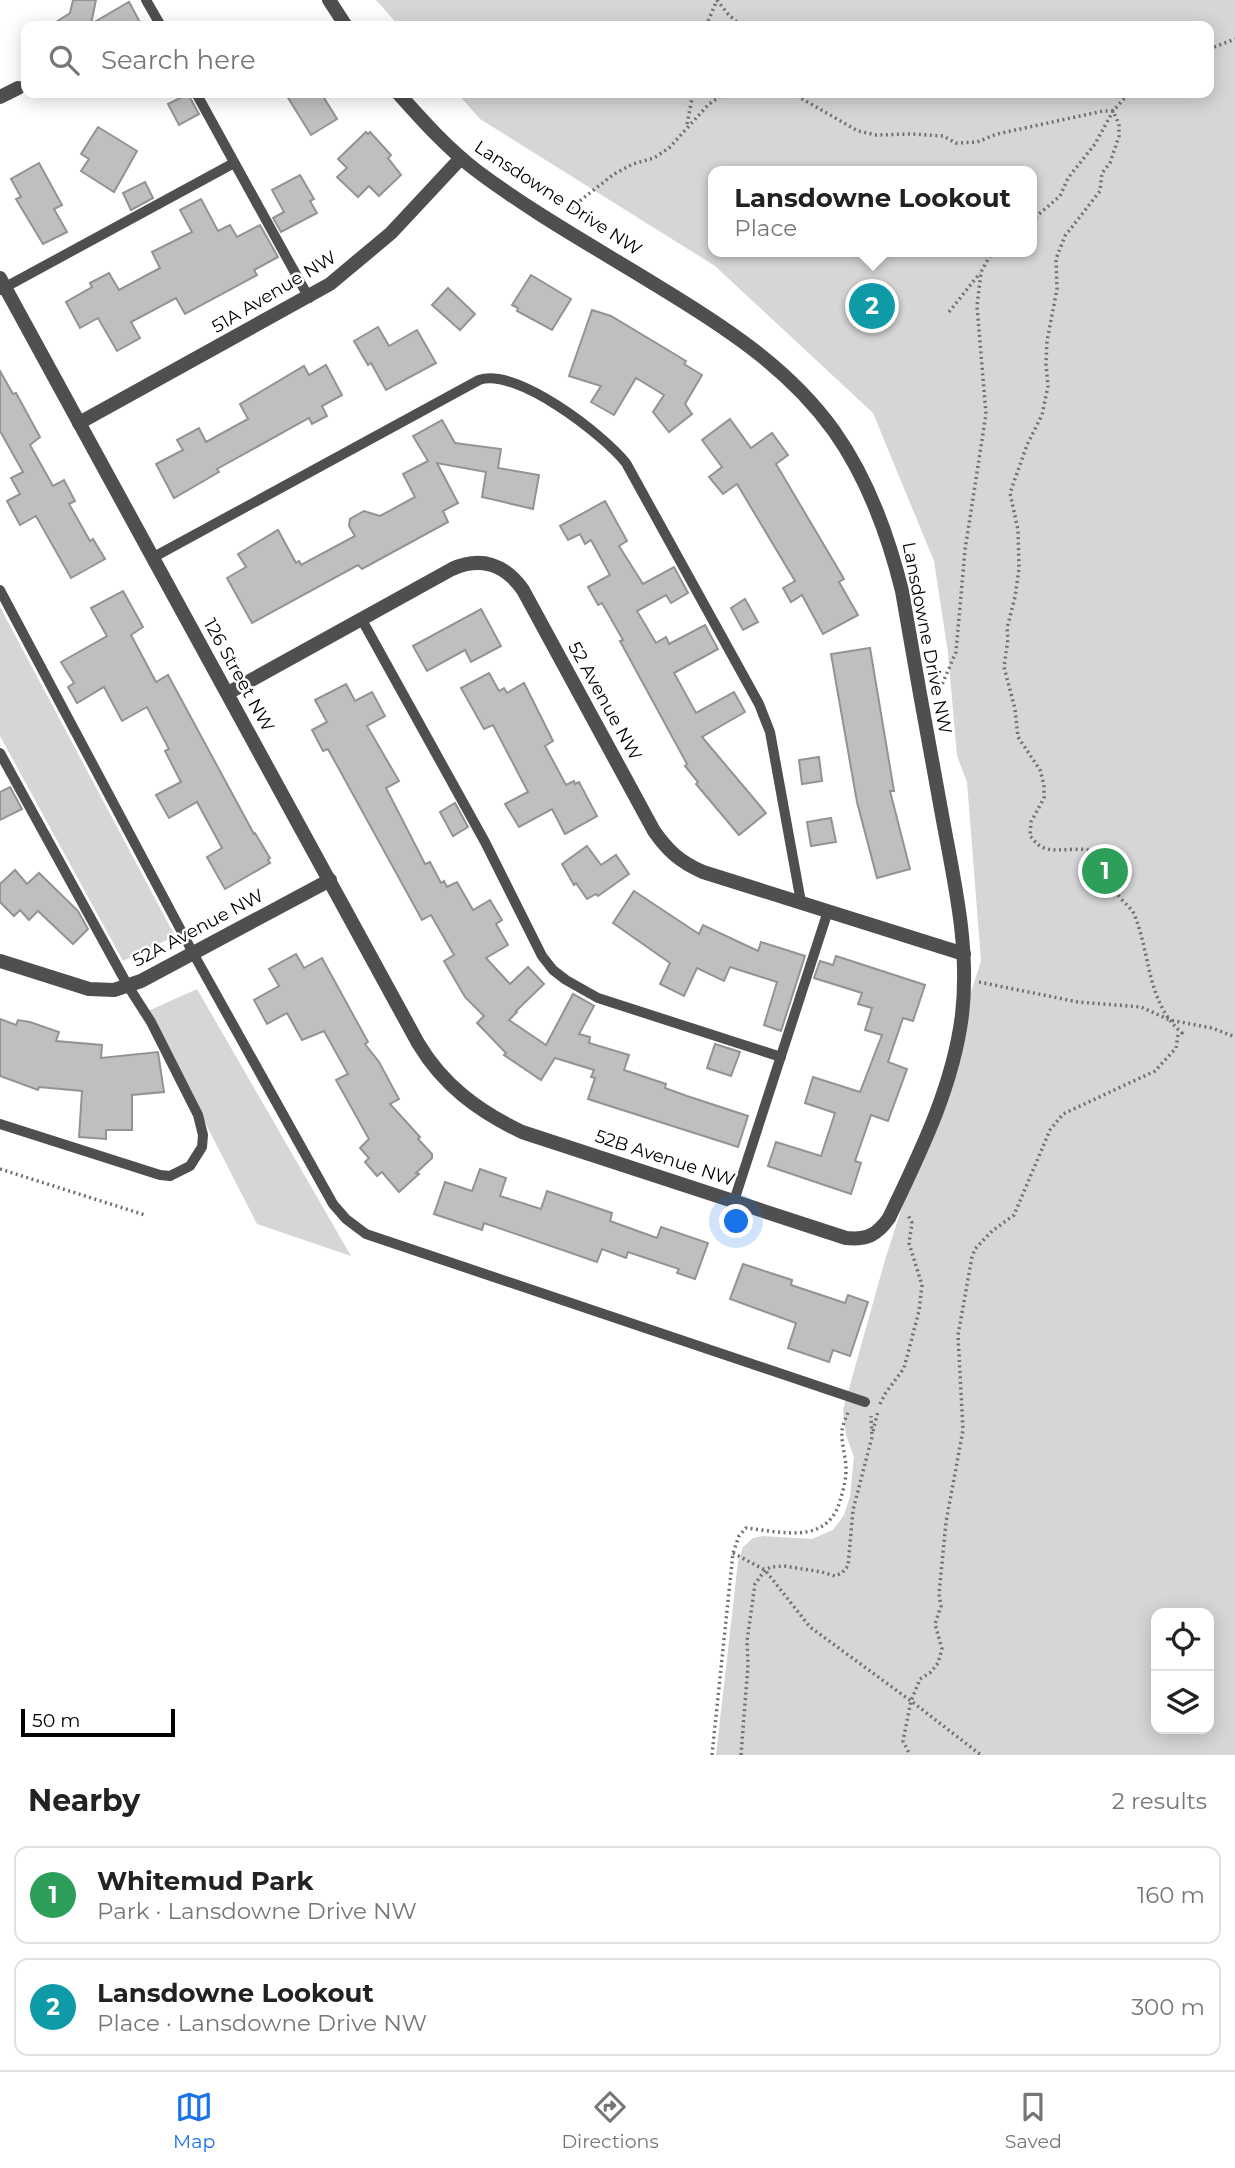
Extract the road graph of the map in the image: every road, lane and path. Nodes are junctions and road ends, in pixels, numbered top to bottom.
1 (146, 0) edge
2 (329, 0) edge
3 (717, 0) edge
4 (157, 21) edge
5 (343, 21) edge
6 (708, 21) edge
7 (736, 21) edge
8 (1235, 39) edge
9 (1214, 47) edge
10 (18, 88) dead end
11 (0, 97) edge
12 (199, 98) edge
13 (403, 98) edge
14 (692, 98) edge
15 (718, 98) edge
16 (802, 98) edge
17 (1125, 98) edge
18 (1113, 111) junction
19 (687, 126) junction
20 (461, 158) junction
21 (234, 163) junction
22 (1037, 216) edge
23 (555, 222) junction
24 (989, 257) edge
25 (981, 272) junction
26 (2, 285) edge
27 (309, 298) junction
28 (949, 312) dead end
29 (79, 423) junction
30 (152, 558) junction
31 (0, 590) edge
32 (362, 620) junction
33 (228, 693) junction
34 (925, 721) junction
35 (0, 754) edge
36 (330, 880) junction
37 (800, 902) junction
38 (828, 911) junction
39 (193, 953) junction
40 (964, 954) junction
41 (0, 961) edge
42 (964, 979) junction
43 (128, 986) junction
44 (1170, 1020) junction
45 (1235, 1037) edge
46 (781, 1057) junction
47 (451, 1086) joint
48 (0, 1124) edge
49 (0, 1169) edge
50 (898, 1198) junction
51 (734, 1201) junction
52 (145, 1215) dead end
53 (877, 1233) joint
54 (853, 1398) junction
55 (865, 1402) joint
56 (872, 1437) junction
57 (733, 1553) junction
58 (765, 1570) junction
59 (911, 1700) junction
60 (712, 1755) edge
61 (741, 1755) edge
62 (910, 1755) edge
63 (981, 1755) edge

1 - 4 lane
2 - 5 street
3 - 6 path
3 - 7 path
8 - 9 path
10 - 11 street
12 - 21 lane
13 - 20 street, Lansdowne Drive NW
14 - 19 path
15 - 19 path
16 - 18 path
17 - 18 path
18 - 22 path
18 - 44 path
19 - 23 path
20 - 23 street, Lansdowne Drive NW
20 - 27 street, 51A Avenue NW
21 - 26 lane
21 - 27 lane
23 - 34 street, Lansdowne Drive NW
24 - 25 path
25 - 28 path
25 - 34 path
26 - 29 street, 126 Street NW
27 - 29 street, 51A Avenue NW
29 - 30 street, 126 Street NW
30 - 33 street, 126 Street NW
30 - 37 lane
31 - 39 lane
32 - 33 street, 52 Avenue NW
32 - 37 street, 52 Avenue NW
32 - 46 lane
33 - 36 street, 126 Street NW
34 - 40 street, Lansdowne Drive NW
35 - 43 lane
36 - 39 street, 52A Avenue NW
36 - 47 street, 126 Street NW
37 - 38 street, 52 Avenue NW
38 - 40 street, 52 Avenue NW
38 - 46 lane
39 - 43 street, 52A Avenue NW
39 - 54 lane
40 - 42 street, Lansdowne Drive NW
41 - 43 street, 52A Avenue NW
42 - 44 path
42 - 50 street, Lansdowne Drive NW
43 - 48 lane
44 - 45 path
44 - 59 path
46 - 51 lane
47 - 51 street, 52B Avenue NW
49 - 52 path
50 - 53 street, Lansdowne Drive NW
50 - 56 path
51 - 53 street, 52B Avenue NW
54 - 55 lane
54 - 57 path
55 - 56 path
56 - 58 path
57 - 58 path
57 - 60 path
58 - 59 path
58 - 61 path
59 - 62 path
59 - 63 path

